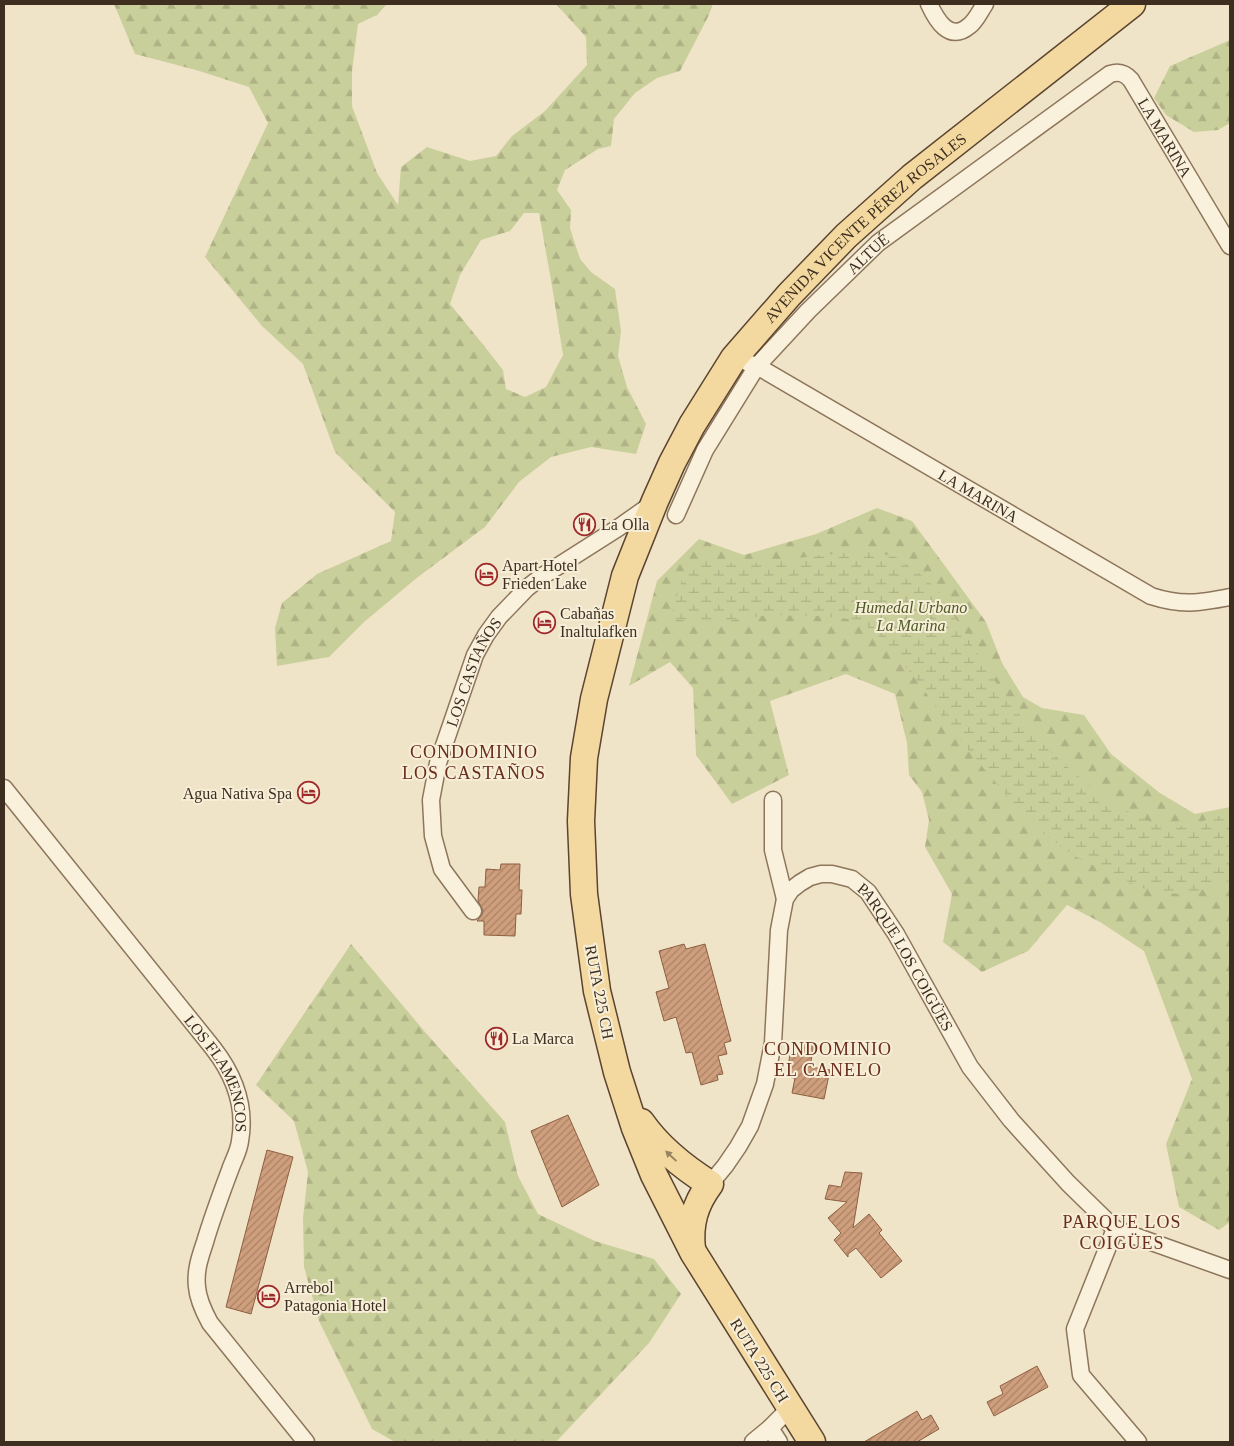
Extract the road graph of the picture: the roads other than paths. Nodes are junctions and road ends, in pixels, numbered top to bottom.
1 (929, 4) edge
2 (985, 4) edge
3 (1126, 6) edge
4 (1131, 80) joint
5 (1230, 246) edge
6 (746, 362) junction
7 (665, 508) junction
8 (1230, 597) edge
9 (4, 788) edge
10 (773, 800) dead end
11 (785, 899) junction
12 (473, 911) dead end
13 (625, 1097) junction
14 (710, 1184) junction
15 (674, 1218) junction
16 (1115, 1229) junction
17 (692, 1252) junction
18 (1230, 1267) edge
19 (790, 1408) junction
20 (770, 1428) junction
21 (306, 1442) edge
22 (753, 1442) edge
23 (779, 1442) edge
24 (812, 1442) edge
25 (1138, 1442) edge

1 - 2 street
3 - 6 main road, AVENIDA VICENTE PÉREZ ROSALES
4 - 5 street, LA MARINA
4 - 6 street, ALTUÉ
6 - 7 main road, AVENIDA VICENTE PÉREZ ROSALES
6 - 8 street, LA MARINA
7 - 12 street, LOS CASTAÑOS
7 - 13 main road, RUTA 225 CH
9 - 21 street, LOS FLAMENCOS
10 - 11 street
11 - 14 street
11 - 16 street, PARQUE LOS COIGÜES
14 -> 13 main road
13 - 15 main road, RUTA 225 CH
14 - 15 street
14 - 17 main road
15 - 17 main road, RUTA 225 CH
16 - 18 street, PARQUE LOS COIGÜES
16 - 25 street
17 - 19 main road, RUTA 225 CH
19 - 20 street
19 - 24 main road, RUTA 225 CH
20 - 22 street
20 - 23 street

